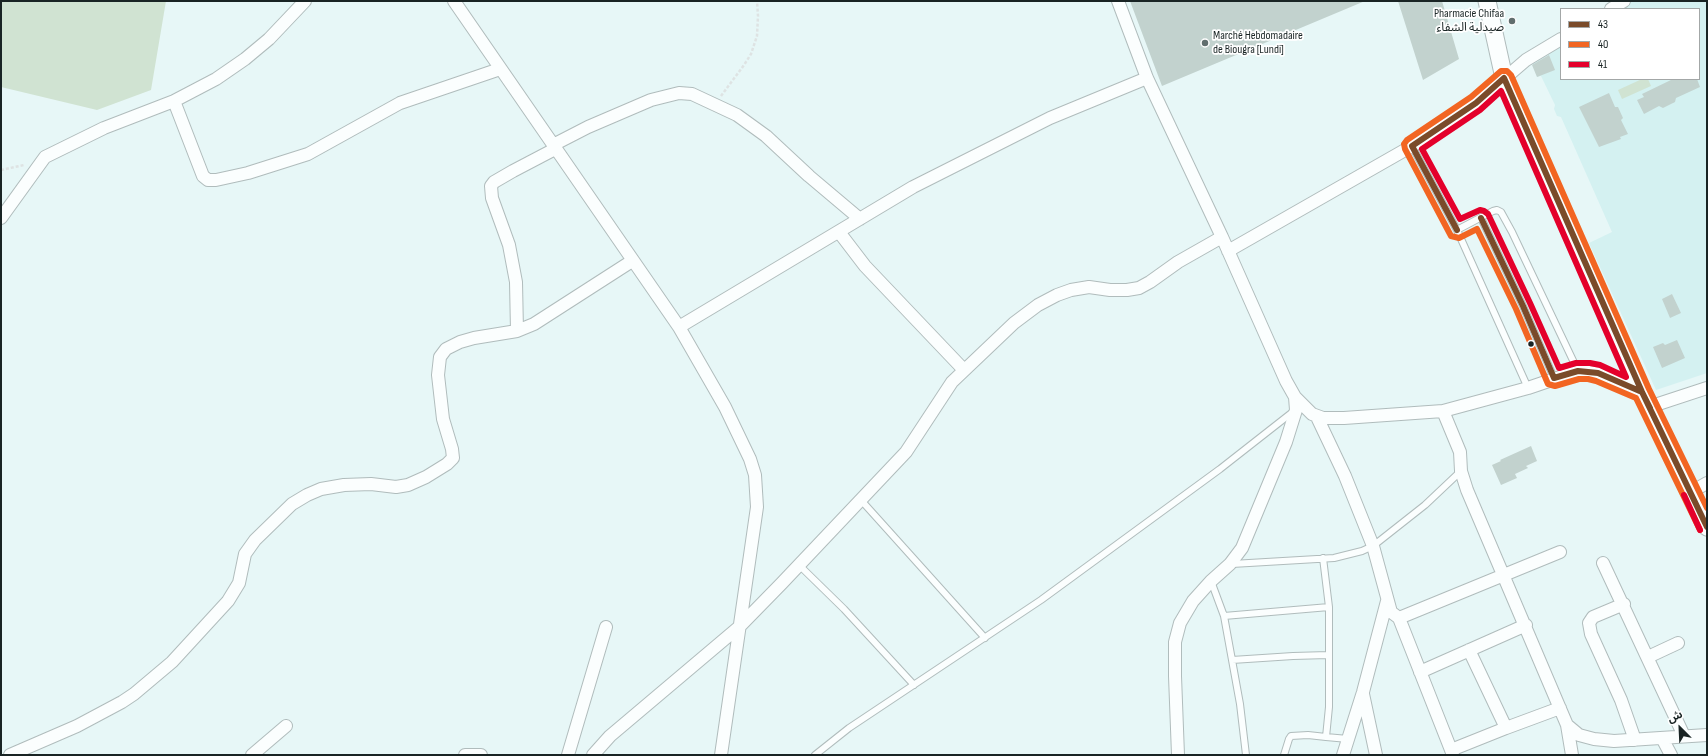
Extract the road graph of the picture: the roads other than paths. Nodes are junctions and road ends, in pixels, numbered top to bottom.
1 (304, 1) edge
2 (454, 1) edge
3 (1118, 1) edge
4 (1487, 1) edge
5 (1624, 1) edge
6 (1613, 8) edge
7 (1560, 40) edge
8 (500, 69) junction
9 (1147, 78) junction
10 (1504, 78) junction
11 (174, 101) junction
12 (1412, 146) junction
13 (554, 147) junction
14 (1, 218) edge
15 (1481, 218) junction
16 (860, 219) junction
17 (1456, 230) junction
18 (839, 232) junction
19 (1222, 237) junction
20 (1228, 251) junction
21 (632, 261) junction
22 (679, 327) junction
23 (517, 331) junction
24 (964, 370) junction
25 (1578, 371) junction
26 (1554, 378) junction
27 (1528, 388) junction
28 (1707, 388) edge
29 (1295, 397) junction
30 (1645, 399) junction
31 (1296, 410) junction
32 (1443, 411) junction
33 (1317, 417) junction
34 (1460, 471) junction
35 (1707, 484) edge
36 (1691, 492) junction
37 (860, 499) junction
38 (1707, 527) edge
39 (1373, 546) junction
40 (1560, 552) dead end
41 (1323, 558) junction
42 (1603, 563) dead end
43 (799, 564) junction
44 (1230, 564) junction
45 (1503, 574) junction
46 (1211, 581) junction
47 (1387, 601) junction
48 (1624, 604) junction
49 (1329, 607) junction
50 (1224, 616) junction
51 (1399, 618) junction
52 (1526, 625) junction
53 (606, 627) dead end
54 (739, 627) junction
55 (985, 638) junction
56 (1678, 643) dead end
57 (1469, 650) junction
58 (1328, 655) junction
59 (1648, 657) junction
60 (1232, 660) junction
61 (1420, 672) junction
62 (914, 685) junction
63 (1363, 692) junction
64 (1560, 708) junction
65 (1567, 725) junction
66 (286, 726) dead end
67 (1506, 728) junction
68 (1707, 735) edge
69 (1684, 736) junction
70 (1326, 737) junction
71 (1662, 738) junction
72 (1348, 739) junction
73 (1636, 740) junction
74 (1452, 752) edge
75 (10, 755) edge
76 (252, 755) edge
77 (464, 755) edge
78 (481, 755) edge
79 (568, 755) edge
80 (593, 755) edge
81 (721, 755) edge
82 (815, 755) edge
83 (1178, 755) edge
84 (1246, 755) edge
85 (1284, 755) edge
86 (1343, 755) edge
87 (1376, 755) edge
88 (1572, 755) edge
89 (1671, 755) edge

1 - 11 street
2 - 8 street
3 - 9 street
4 - 10 street
5 - 6 street
7 - 10 street
8 - 11 street
8 - 13 street
9 - 16 street
9 - 19 street
10 - 12 street
10 - 30 street
11 - 14 street
12 - 17 lane
12 - 20 street
13 - 16 street
13 - 21 street
13 - 23 street
15 - 17 lane
15 - 25 lane
15 - 26 lane
16 - 18 street
17 - 27 lane
18 - 22 street
18 - 24 street
19 - 20 street
19 - 24 street
20 - 29 street
21 - 22 street
21 - 23 street
22 - 54 street
23 - 75 street
24 - 37 street
25 - 26 street
25 - 30 street
26 - 27 street
27 - 32 street
28 - 30 street
29 - 31 street
29 - 33 street
30 - 36 street
31 - 44 street
31 - 55 lane
32 - 33 street
32 - 34 street
33 - 39 street
34 - 39 lane
34 - 45 street
35 - 36 street
36 - 38 street
37 - 43 street
37 - 55 lane
39 - 41 lane
39 - 47 street
40 - 45 street
41 - 44 lane
41 - 49 lane
42 - 48 street
43 - 54 street
43 - 62 lane
44 - 46 street
45 - 51 street
45 - 52 street
46 - 50 lane
46 - 83 street
47 - 51 street
47 - 63 street
48 - 59 street
48 - 73 street
49 - 50 lane
49 - 58 lane
50 - 60 lane
51 - 61 street
52 - 57 street
52 - 64 street
53 - 79 street
54 - 80 street
54 - 81 street
55 - 62 lane
56 - 59 street
57 - 61 street
57 - 67 street
58 - 60 lane
58 - 70 lane
59 - 69 street
60 - 84 lane
61 - 74 street
62 - 82 lane
63 - 72 street
63 - 87 street
64 - 65 street
64 - 67 street
65 - 73 street
65 - 88 street
66 - 76 street
67 - 74 street
68 - 69 street
69 - 71 street
70 - 72 lane
70 - 85 lane
71 - 73 street
71 - 89 street
72 - 86 street
77 - 78 street

